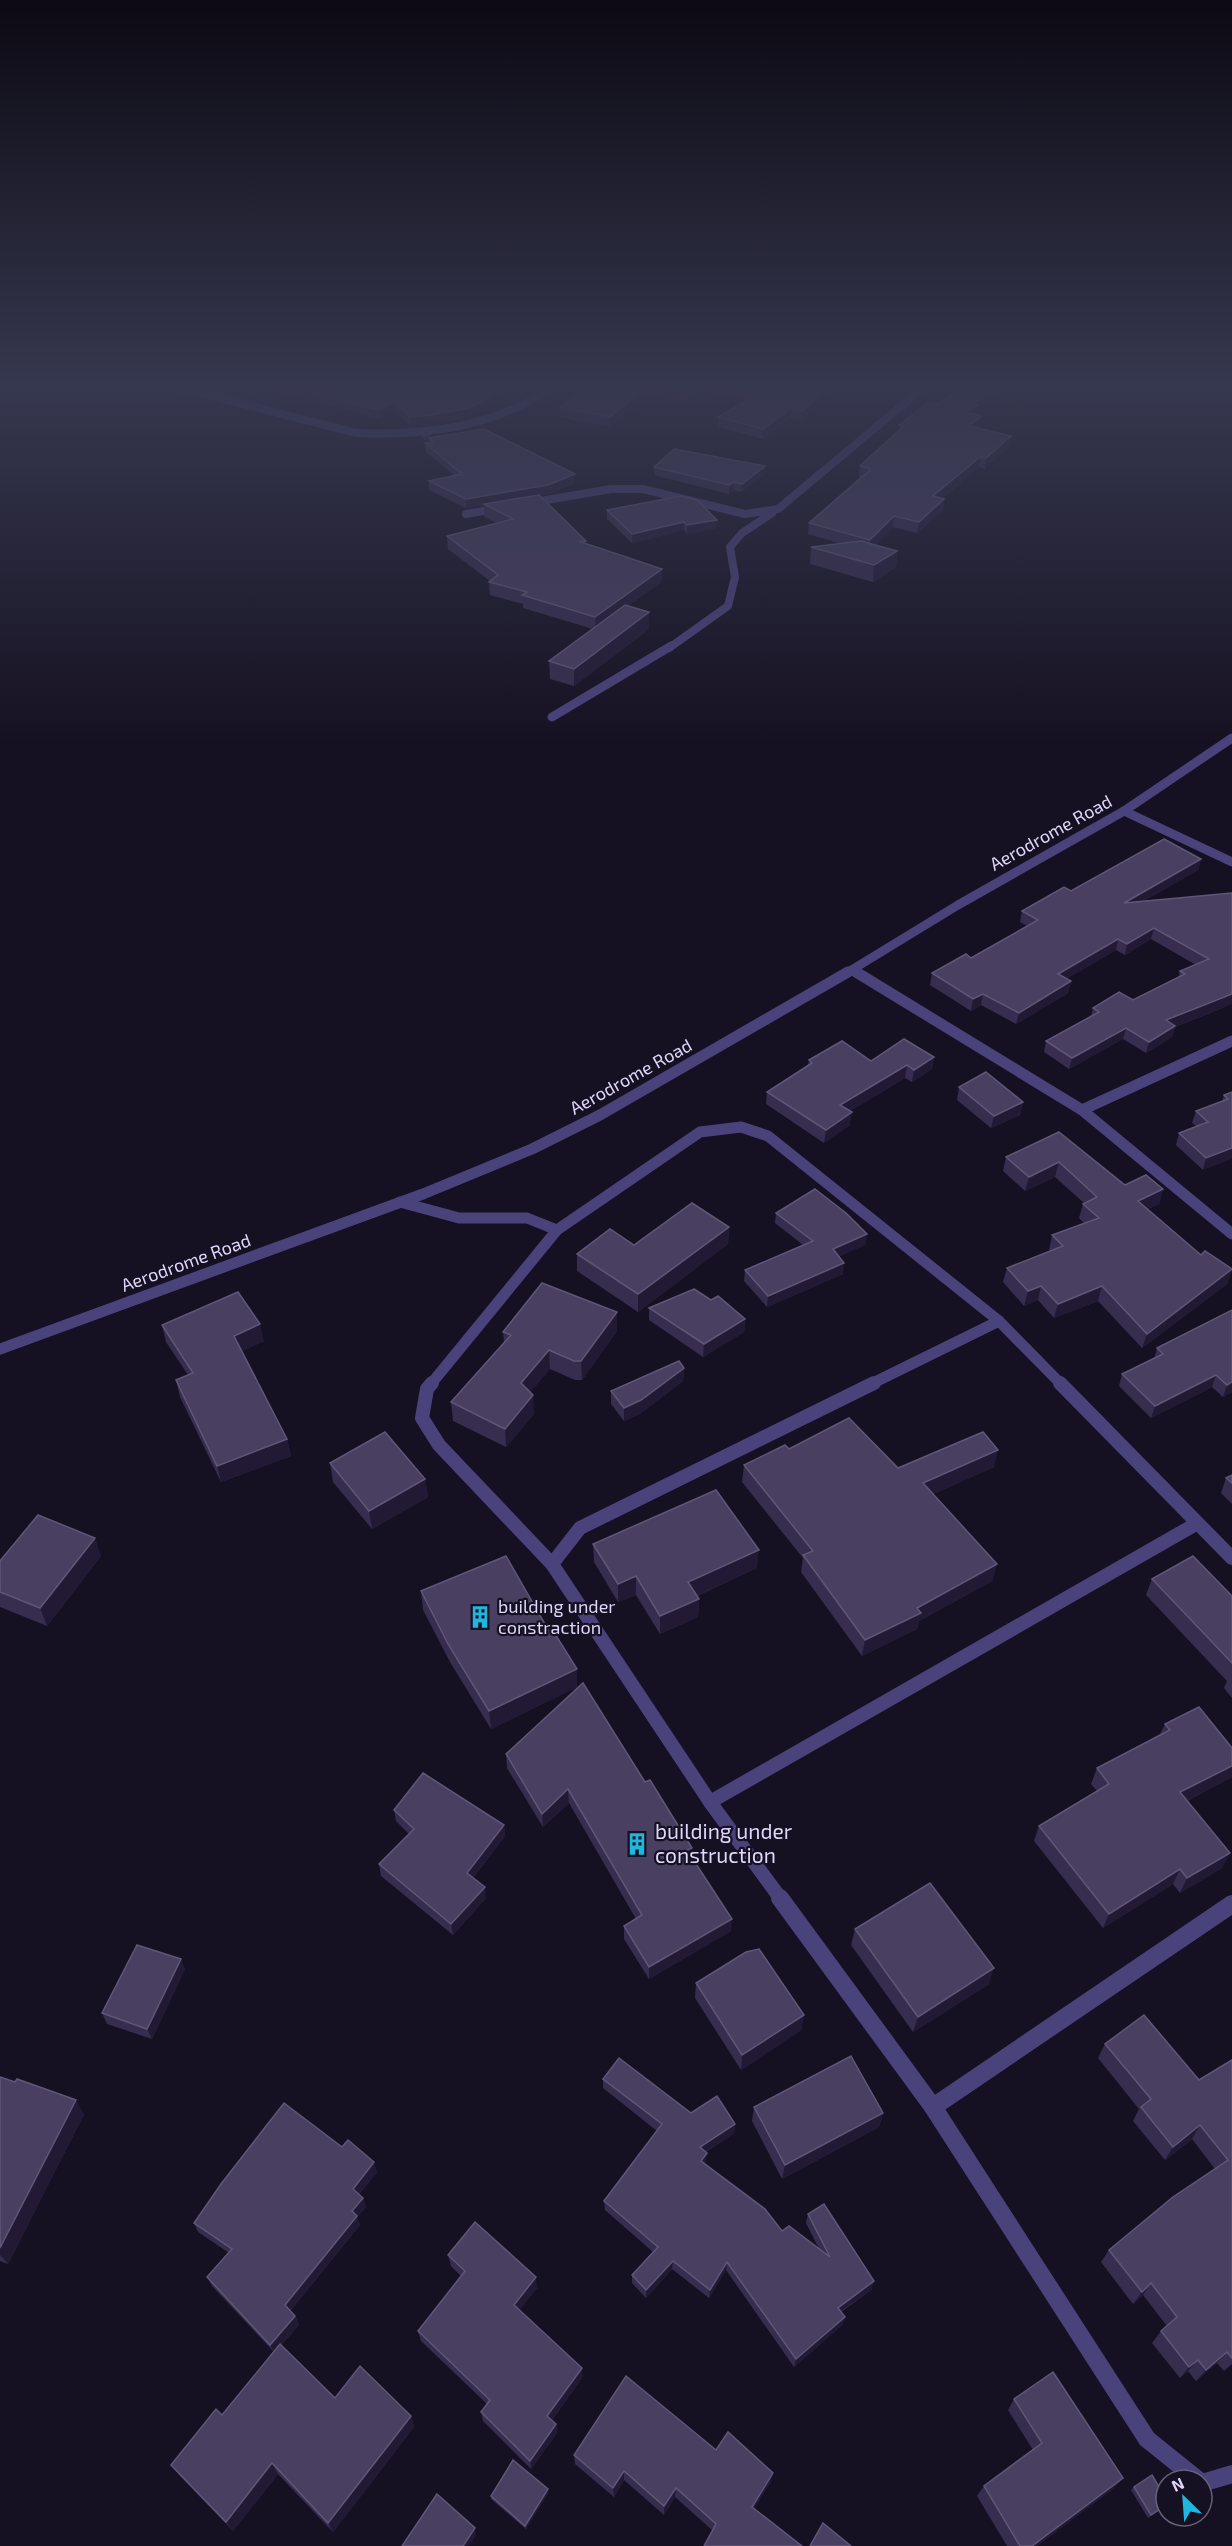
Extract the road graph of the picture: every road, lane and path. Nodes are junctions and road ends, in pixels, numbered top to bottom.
1 (712, 506) edge
2 (781, 506) edge
3 (510, 507) edge
4 (777, 509) junction
5 (466, 514) dead end
6 (552, 717) dead end
7 (1232, 738) edge
8 (1124, 811) junction
9 (1232, 862) edge
10 (852, 970) junction
11 (1232, 1041) edge
12 (1082, 1110) junction
13 (400, 1202) junction
14 (557, 1230) junction
15 (1232, 1234) edge
16 (999, 1321) junction
17 (0, 1349) edge
18 (1196, 1524) junction
19 (1232, 1558) edge
20 (552, 1564) junction
21 (710, 1802) junction
22 (1232, 1904) edge
23 (933, 2107) junction
24 (1184, 2468) edge
25 (1232, 2474) edge
26 (1214, 2480) edge

1 - 4 street
2 - 4 street
3 - 5 street
4 - 6 street
7 - 8 street, Aerodrome Road
8 - 9 street
8 - 10 street, Aerodrome Road
10 - 12 street
10 - 13 street, Aerodrome Road
11 - 12 street
12 - 15 street
13 - 14 street
13 - 17 street, Aerodrome Road
14 - 16 street
14 - 20 street
16 - 18 street
16 - 20 street
18 - 19 street
18 - 21 street
20 - 21 street
21 - 23 street
22 - 23 street
23 - 24 street
25 - 26 street

